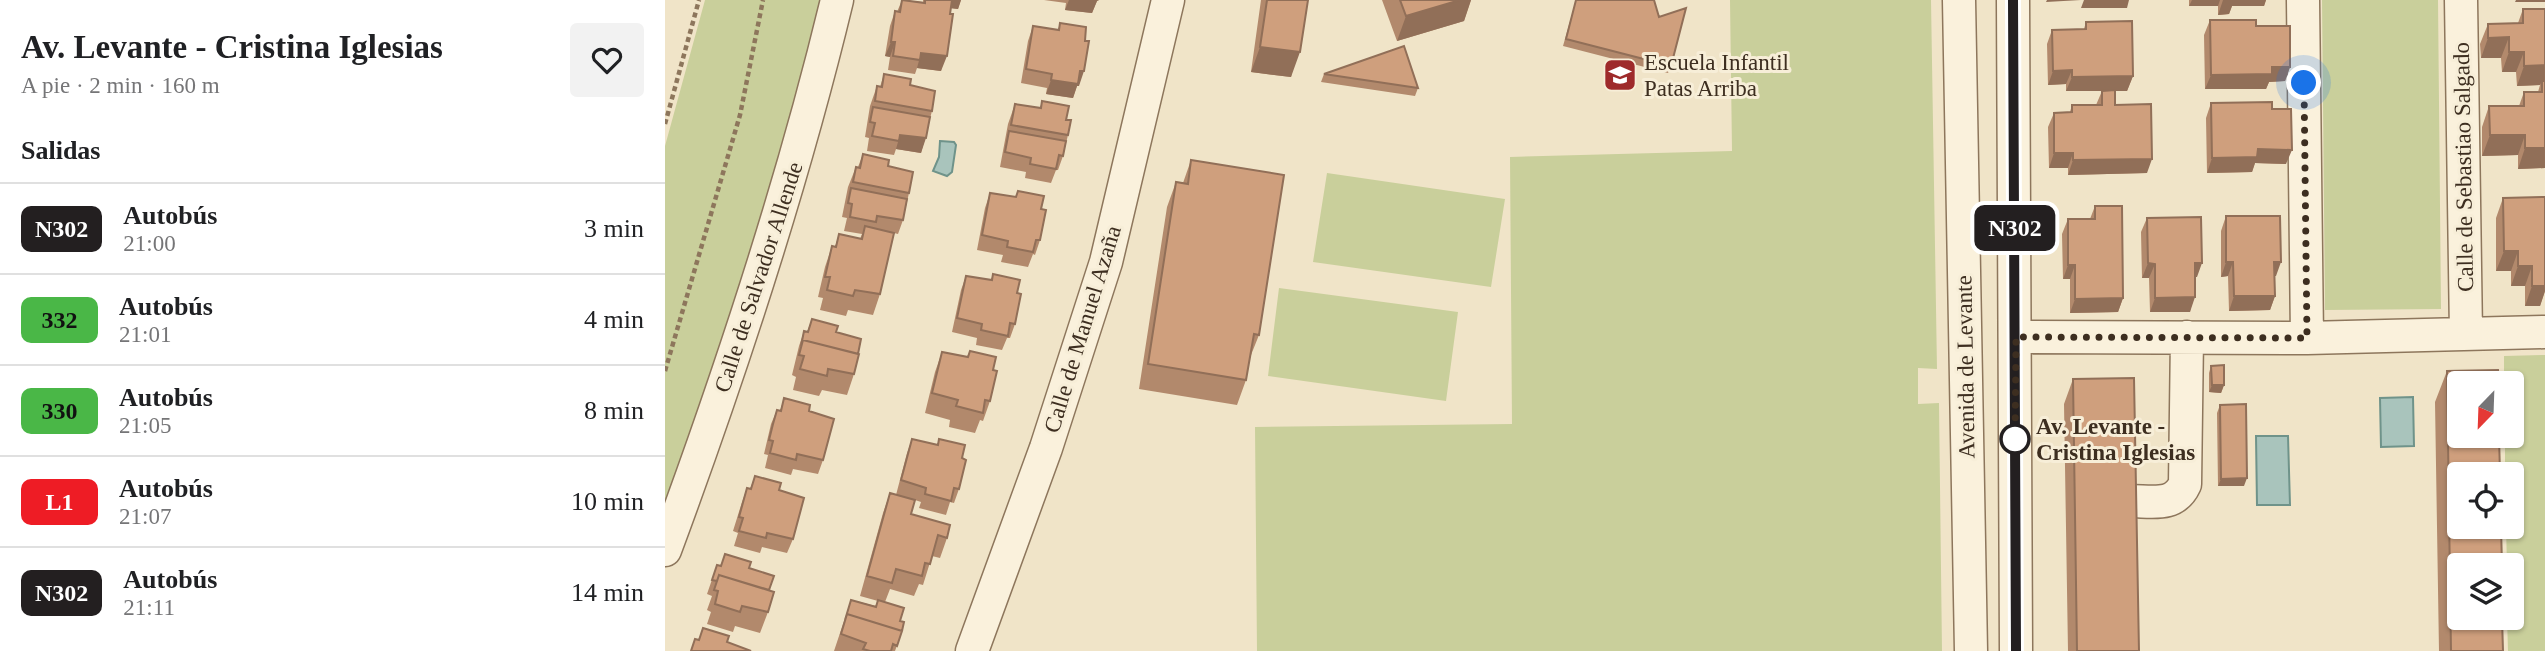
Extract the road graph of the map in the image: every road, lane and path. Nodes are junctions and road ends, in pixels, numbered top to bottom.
1 (699, 0) edge
2 (763, 0) edge
3 (837, 0) edge
4 (1168, 0) edge
5 (1959, 0) edge
6 (2013, 0) edge
7 (2303, 0) edge
8 (2461, 0) edge
9 (665, 124) edge
10 (2545, 332) edge
11 (2466, 334) junction
12 (2016, 337) junction
13 (2187, 337) junction
14 (2307, 338) junction
15 (665, 371) edge
16 (2129, 502) edge
17 (665, 550) edge
18 (972, 651) edge
19 (1971, 651) edge
20 (2016, 651) edge

1 - 9 path
2 - 15 path
3 - 17 street, Calle de Salvador Allende
4 - 18 street, Calle de Manuel Azaña
5 - 19 street, Avenida de Levante
6 - 12 street
7 - 14 street
8 - 11 street, Calle de Sebastiao Salgado
10 - 11 street
11 - 14 street
12 - 13 street
12 - 20 street
13 - 14 street
13 - 16 street

